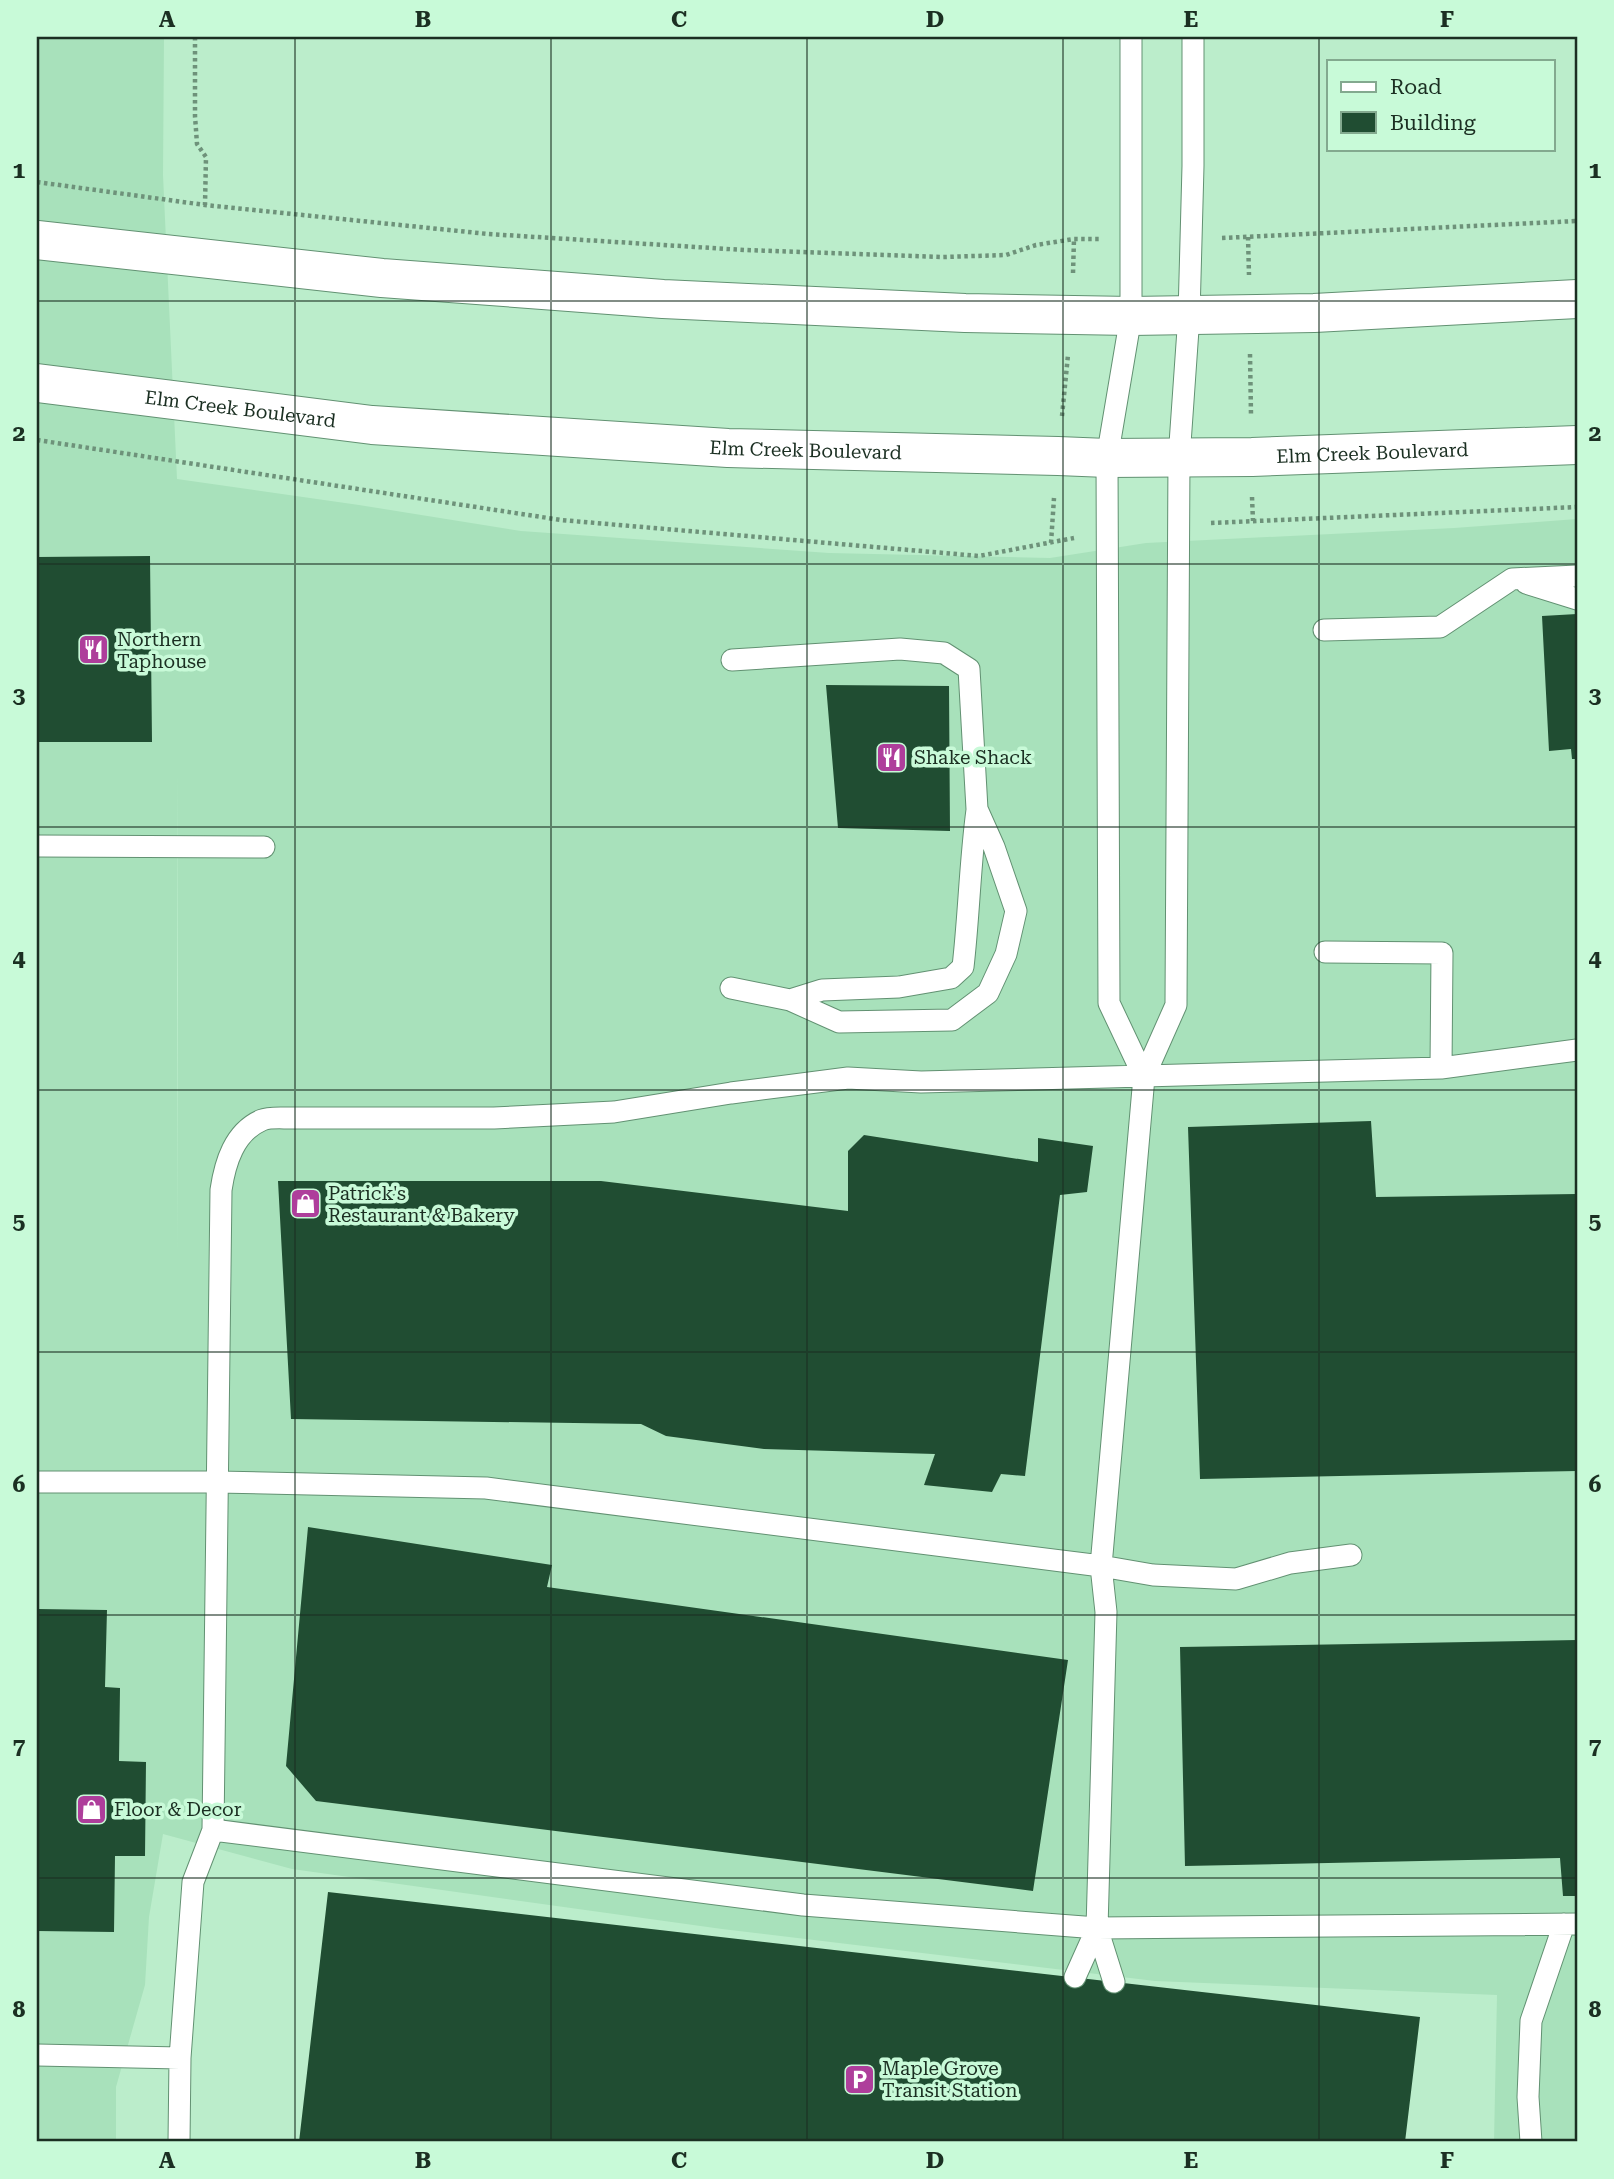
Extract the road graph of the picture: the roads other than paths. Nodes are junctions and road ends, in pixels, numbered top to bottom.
1 (1131, 37) edge
2 (1193, 37) edge
3 (37, 240) edge
4 (1577, 299) edge
5 (1189, 315) junction
6 (1131, 316) junction
7 (37, 383) edge
8 (1577, 445) edge
9 (1107, 458) junction
10 (1179, 458) junction
11 (1577, 576) edge
12 (1512, 579) junction
13 (1577, 598) edge
14 (1324, 630) dead end
15 (732, 660) dead end
16 (977, 809) junction
17 (37, 846) edge
18 (264, 847) dead end
19 (1325, 953) dead end
20 (731, 988) dead end
21 (790, 1000) junction
22 (1577, 1050) edge
23 (1441, 1068) junction
24 (1144, 1077) junction
25 (37, 1482) edge
26 (217, 1482) junction
27 (1350, 1555) dead end
28 (1101, 1566) junction
29 (213, 1830) junction
30 (1571, 1924) edge
31 (1097, 1928) junction
32 (1075, 1977) dead end
33 (1114, 1982) dead end
34 (37, 2055) edge
35 (180, 2058) junction
36 (179, 2142) edge
37 (1531, 2142) edge

1 - 6 lane
2 - 5 lane
3 - 6 main road
4 - 5 main road
5 - 6 main road
5 - 10 lane
6 - 9 lane
7 - 9 main road, Elm Creek Boulevard
8 - 10 main road, Elm Creek Boulevard
9 - 10 main road, Elm Creek Boulevard
9 - 24 lane
10 - 24 lane
11 - 12 lane
12 - 13 lane
12 - 14 lane
15 - 16 lane
16 - 21 lane
16 - 21 lane
17 - 18 lane
19 - 23 lane
20 - 21 lane
22 - 23 lane
23 - 24 lane
24 - 26 lane
24 - 28 lane
25 - 26 lane
26 - 28 lane
26 - 29 lane
27 - 28 lane
28 - 31 lane
29 - 31 lane
29 - 35 lane
30 - 31 lane
30 - 37 lane
31 - 32 lane
31 - 33 lane
34 - 35 lane
35 - 36 lane

